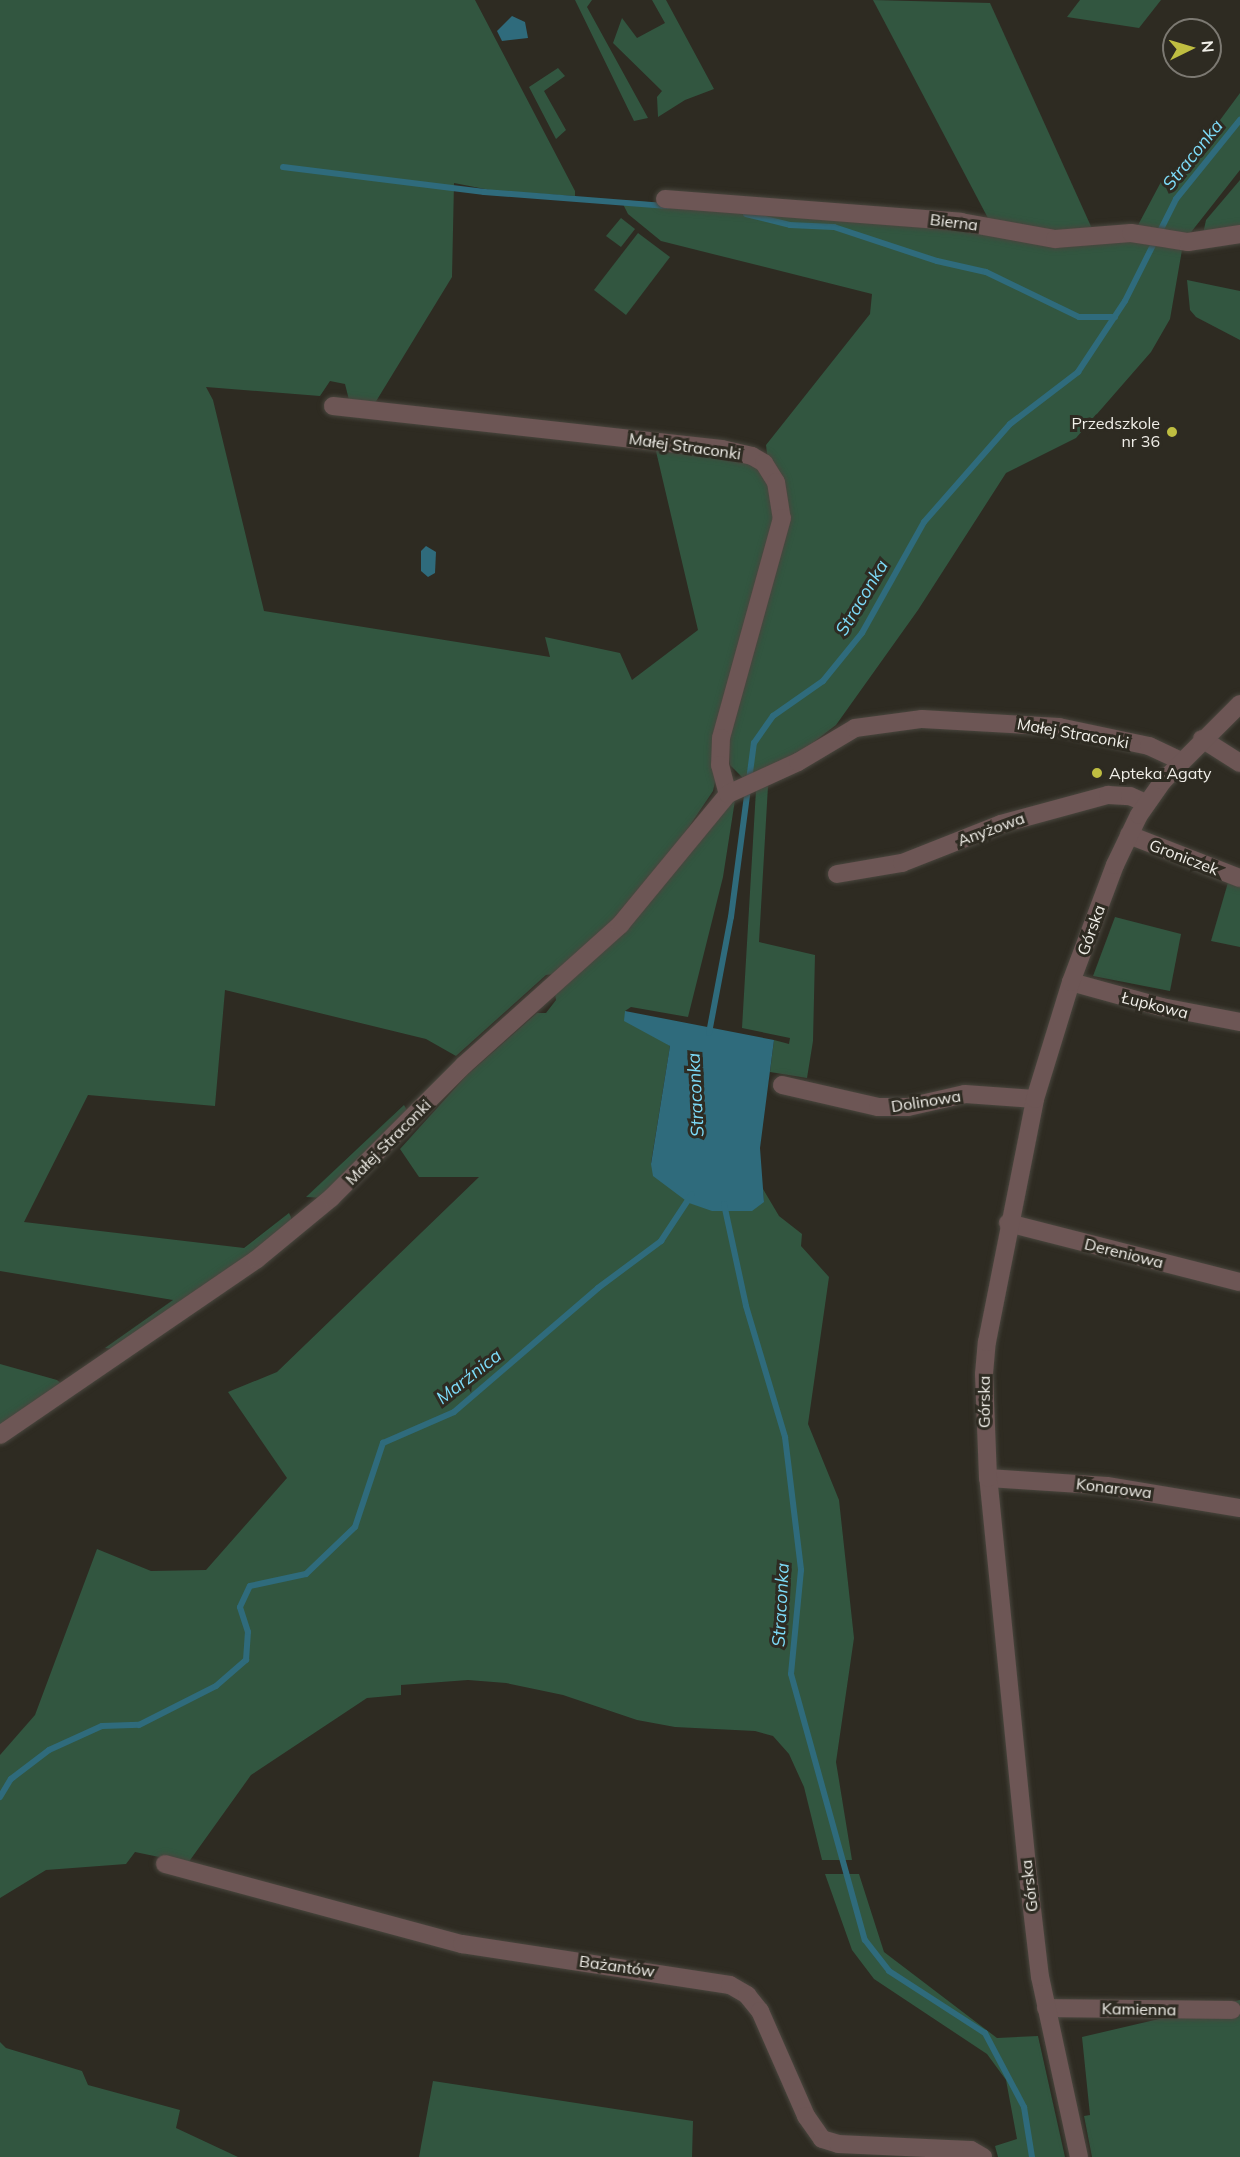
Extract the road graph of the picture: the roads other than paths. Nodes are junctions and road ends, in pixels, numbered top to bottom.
1 (665, 199) dead end
2 (1240, 234) edge
3 (333, 406) dead end
4 (1240, 704) edge
5 (1202, 739) junction
6 (1181, 761) junction
7 (1240, 763) edge
8 (733, 792) junction
9 (1146, 803) junction
10 (1129, 835) junction
11 (837, 874) dead end
12 (1240, 878) edge
13 (1071, 982) junction
14 (1240, 1022) edge
15 (782, 1085) dead end
16 (1035, 1099) junction
17 (1008, 1223) junction
18 (1240, 1282) edge
19 (0, 1435) edge
20 (988, 1478) junction
21 (1240, 1508) edge
22 (165, 1864) dead end
23 (1046, 2008) junction
24 (1232, 2010) dead end
25 (983, 2157) edge
26 (1079, 2157) edge

1 - 2 street, Bierna
3 - 8 street, Małej Straconki
4 - 5 street, Górska
5 - 6 street, Górska
5 - 7 street
6 - 8 street, Małej Straconki
6 - 9 street, Górska
8 - 19 street, Małej Straconki
9 - 10 street, Górska
9 - 11 street, Anyżowa
10 - 12 street, Groniczek
10 - 13 street, Górska
13 - 14 street, Łupkowa
13 - 16 street, Górska
15 - 16 street, Dolinowa
16 - 17 street, Górska
17 - 18 street, Dereniowa
17 - 20 street, Górska
20 - 21 street, Konarowa
20 - 23 street, Górska
22 - 25 street, Bażantów
23 - 24 street, Kamienna
23 - 26 street, Górska

